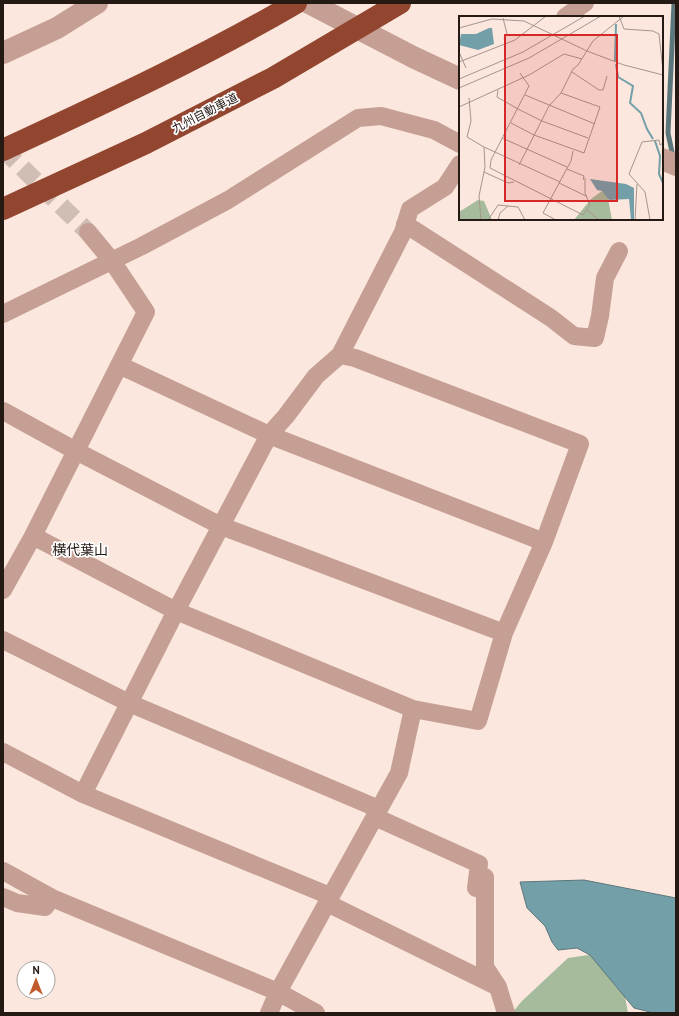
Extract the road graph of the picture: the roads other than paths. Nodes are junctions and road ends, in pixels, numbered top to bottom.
1 (97, 3) edge
2 (296, 3) edge
3 (309, 3) edge
4 (400, 3) edge
5 (585, 3) edge
6 (566, 16) edge
7 (3, 53) edge
8 (459, 80) edge
9 (459, 143) edge
10 (3, 150) edge
11 (663, 159) edge
12 (676, 165) edge
13 (459, 166) edge
14 (3, 209) edge
15 (405, 224) junction
16 (88, 232) tunnel mouth
17 (619, 251) dead end
18 (112, 261) junction
19 (3, 314) edge
20 (340, 355) junction
21 (119, 365) junction
22 (3, 411) edge
23 (269, 435) junction
24 (76, 451) junction
25 (220, 526) junction
26 (33, 536) junction
27 (544, 542) junction
28 (3, 590) edge
29 (176, 611) junction
30 (504, 633) junction
31 (3, 640) edge
32 (129, 703) junction
33 (413, 709) junction
34 (3, 752) edge
35 (83, 794) junction
36 (377, 813) junction
37 (3, 871) edge
38 (3, 898) edge
39 (52, 898) junction
40 (328, 900) junction
41 (498, 987) junction
42 (278, 992) junction
43 (268, 1013) edge
44 (316, 1013) edge
45 (506, 1013) edge

1 - 7 street
2 - 10 highway
3 - 8 street
4 - 14 highway, 九州自動車道
5 - 6 street
9 - 18 street
11 - 12 street
13 - 15 street
15 - 17 street
15 - 20 street
16 - 18 street
18 - 19 street
18 - 21 street
20 - 23 street
20 - 27 street
21 - 23 street
21 - 24 street
22 - 24 street
23 - 25 street
23 - 27 street
24 - 25 street
24 - 26 street
25 - 29 street
25 - 30 street
26 - 28 street
26 - 29 street
27 - 30 street
29 - 32 street
29 - 33 street
30 - 33 street
31 - 32 street
32 - 35 street
32 - 36 street
33 - 36 street
34 - 35 street
35 - 40 street
36 - 40 street
36 - 41 street
37 - 39 street
38 - 39 street
39 - 42 street
40 - 41 street
40 - 42 street
41 - 45 street
42 - 43 street
42 - 44 street

